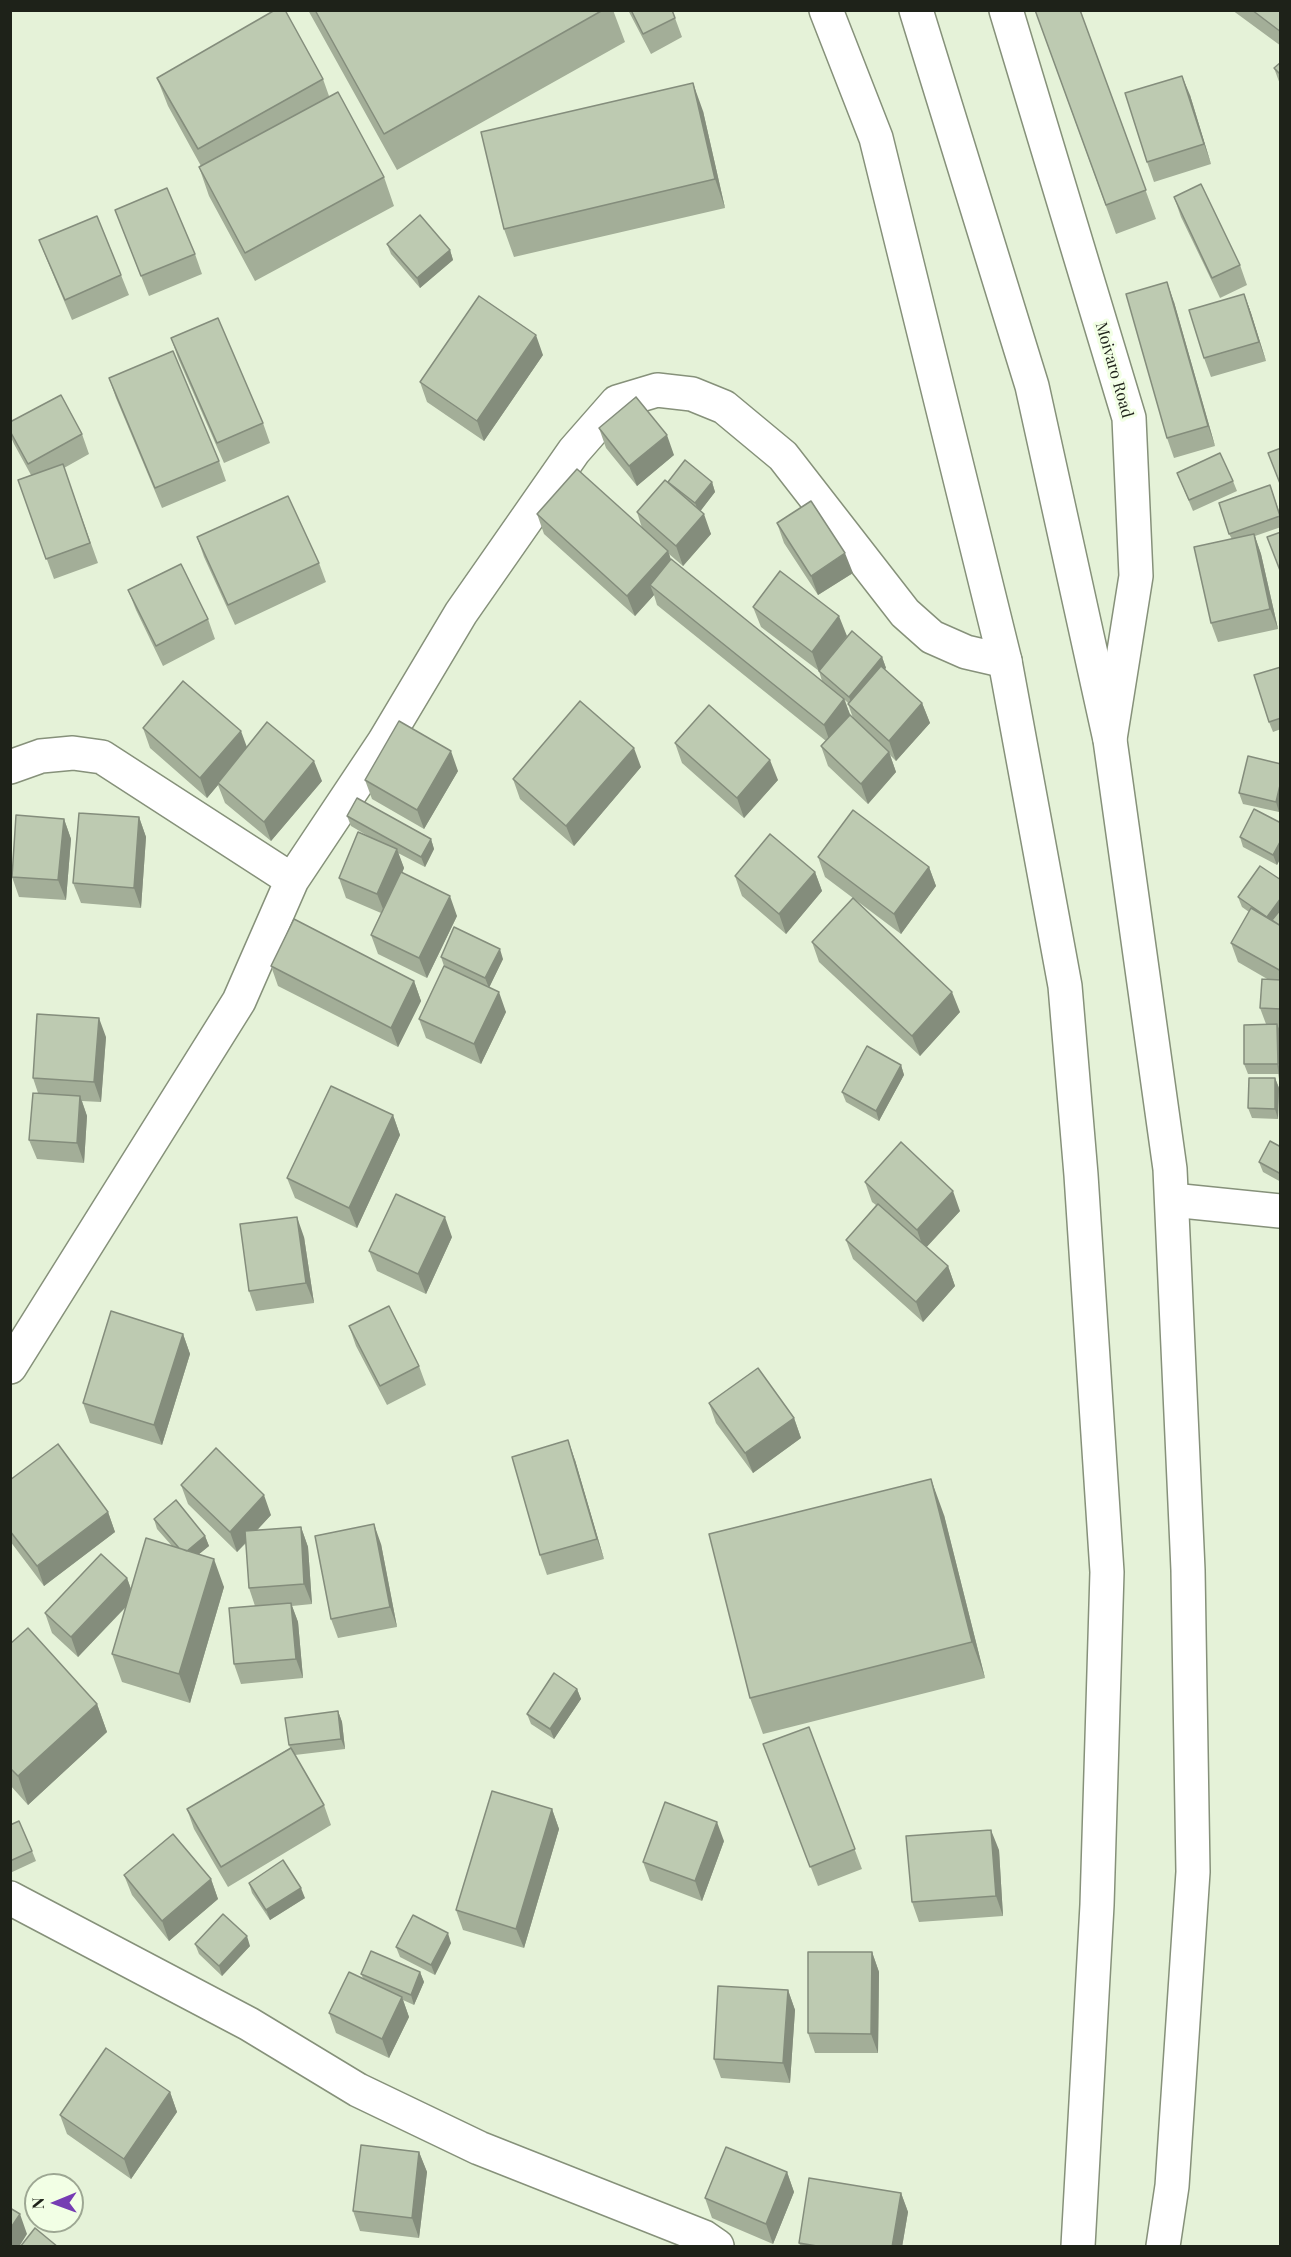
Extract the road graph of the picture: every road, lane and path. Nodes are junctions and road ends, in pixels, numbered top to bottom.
1 (826, 10) edge
2 (916, 10) edge
3 (1006, 10) edge
4 (1005, 661) junction
5 (1110, 741) junction
6 (10, 766) edge
7 (292, 880) junction
8 (1172, 1200) junction
9 (1281, 1211) edge
10 (10, 1367) edge
11 (10, 1898) edge
12 (717, 2247) edge
13 (1078, 2247) edge
14 (1163, 2247) edge

1 - 4 main road
2 - 5 main road
3 - 5 main road, Moivaro Road
4 - 7 main road
4 - 13 main road
5 - 8 main road
6 - 7 main road
7 - 10 main road
8 - 9 main road
8 - 14 main road
11 - 12 main road

